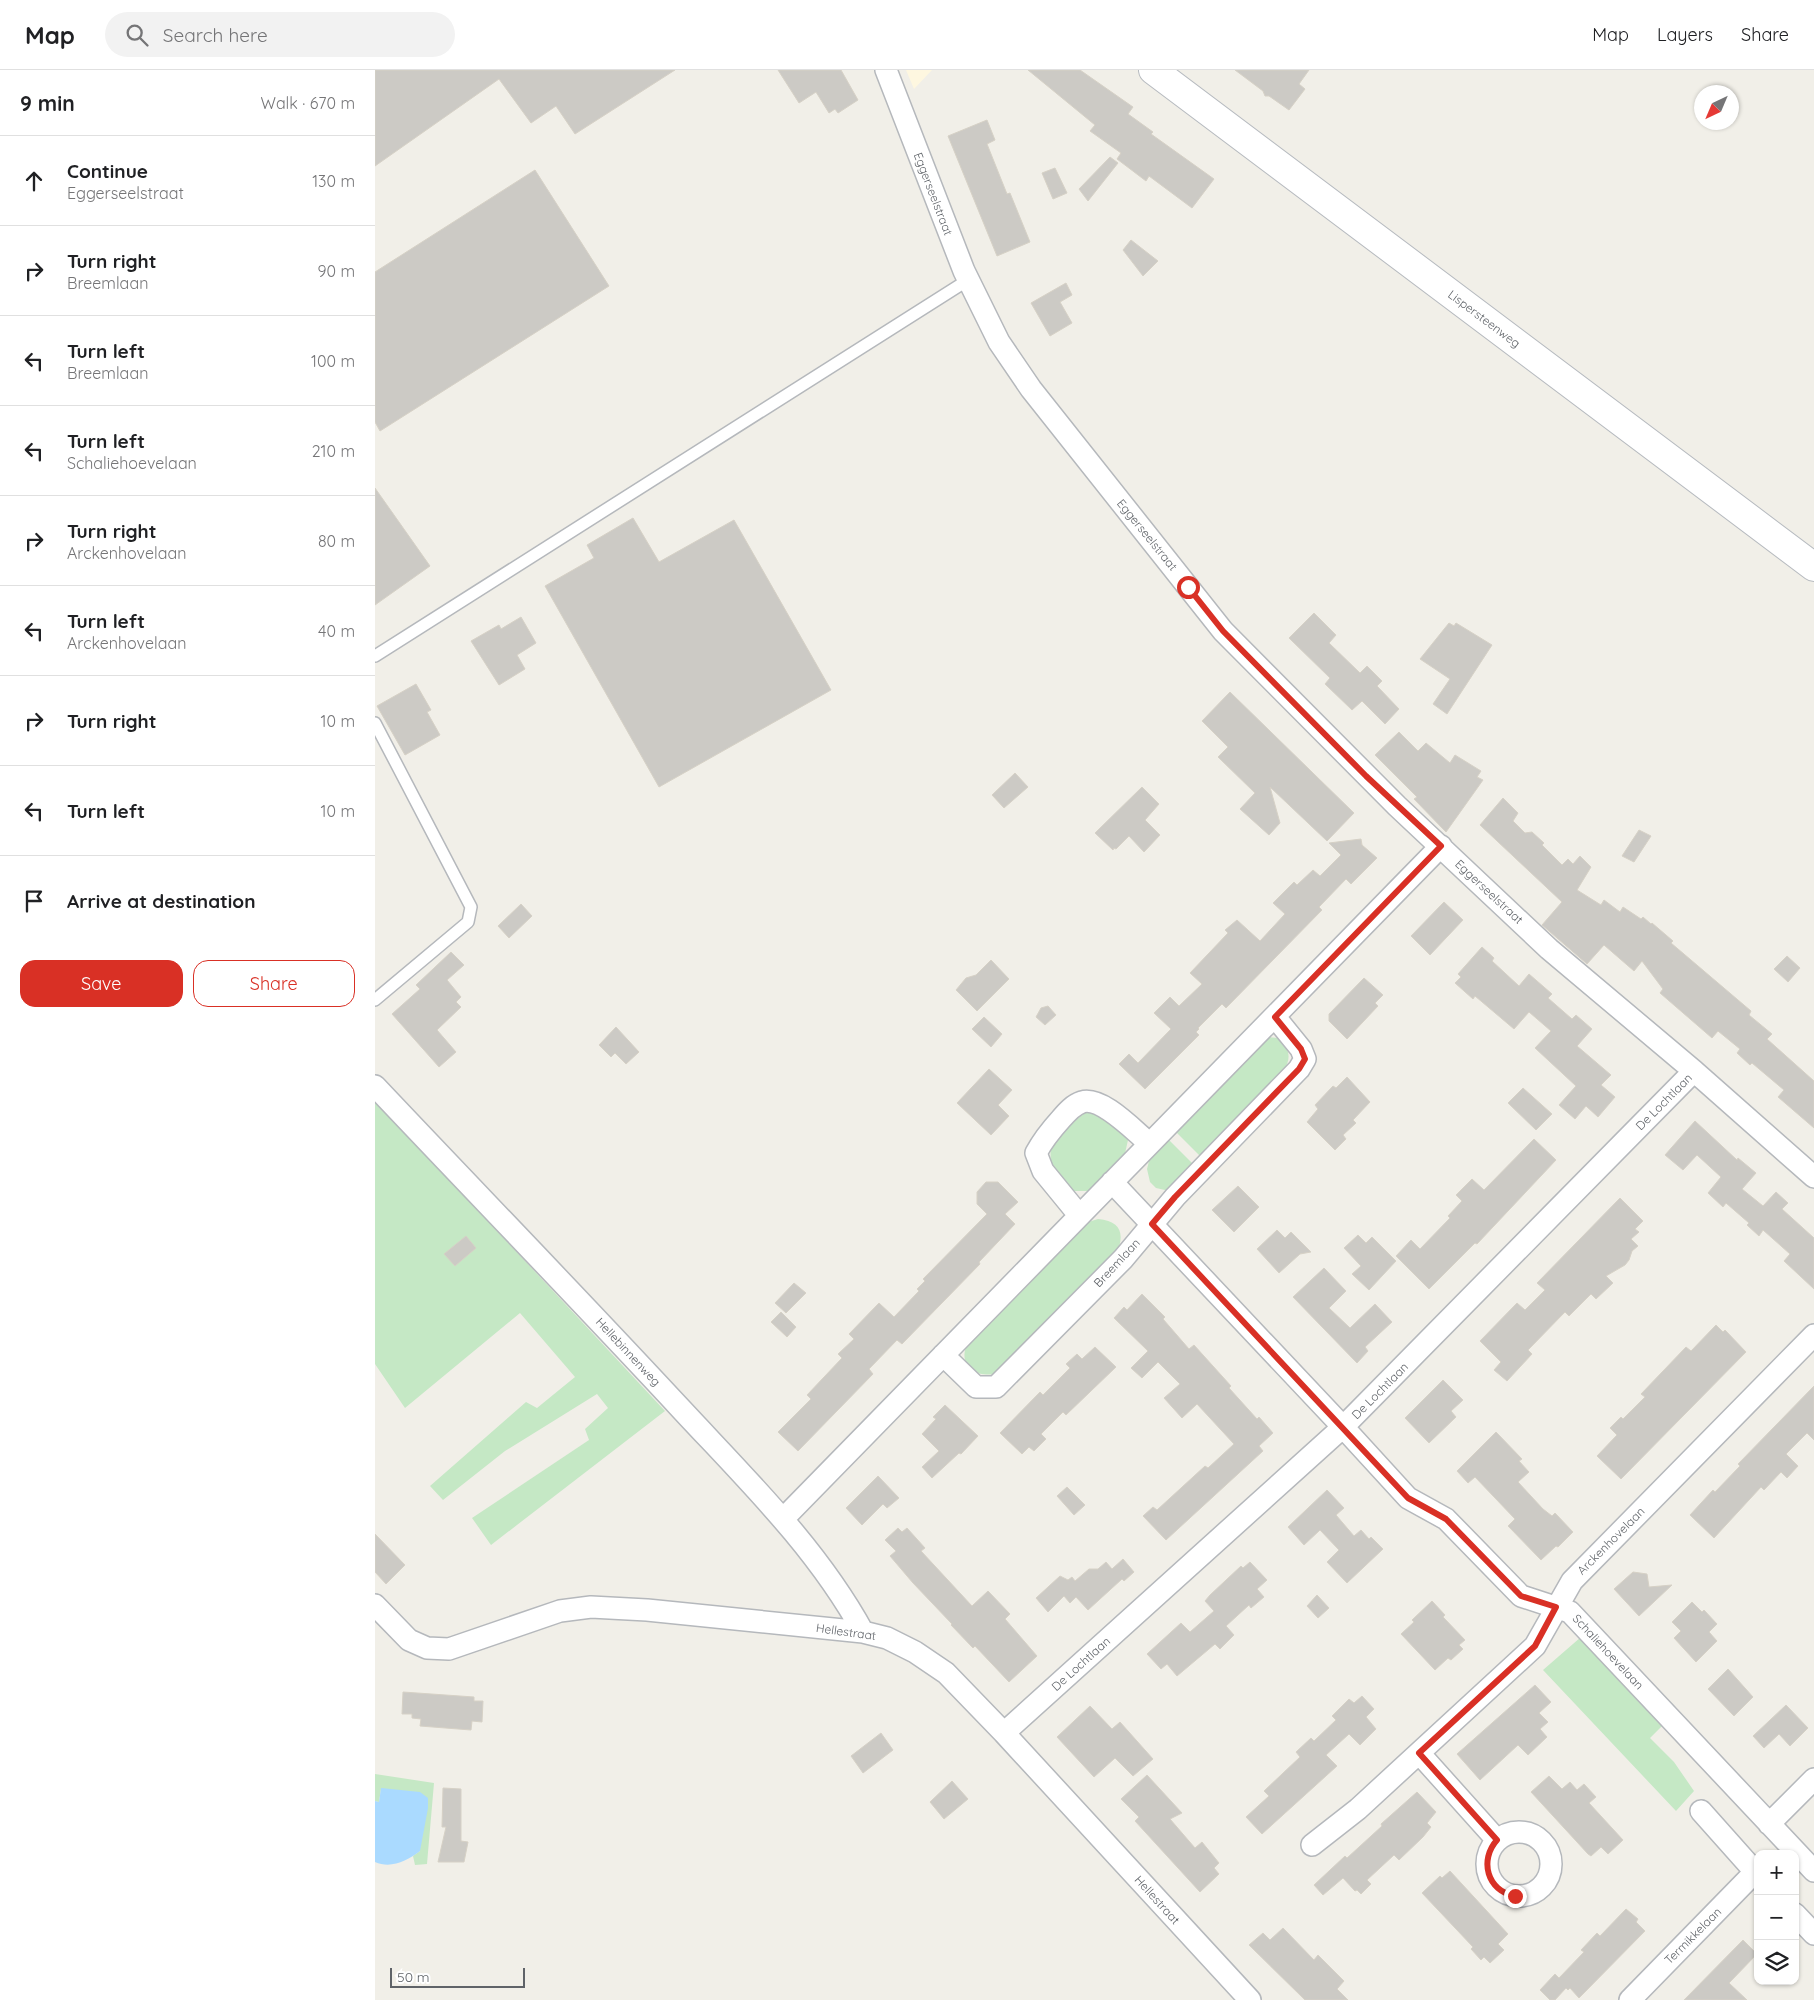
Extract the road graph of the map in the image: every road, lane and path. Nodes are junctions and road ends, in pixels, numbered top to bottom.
1 (885, 70) edge
2 (1153, 70) edge
3 (968, 280) junction
4 (1814, 567) edge
5 (375, 656) edge
6 (375, 724) edge
7 (1441, 846) junction
8 (375, 1000) edge
9 (1275, 1017) junction
10 (1694, 1071) junction
11 (375, 1086) edge
12 (1149, 1143) junction
13 (1814, 1177) edge
14 (1112, 1182) junction
15 (1079, 1215) junction
16 (1152, 1224) junction
17 (1814, 1335) edge
18 (943, 1355) junction
19 (1343, 1428) junction
20 (783, 1519) junction
21 (375, 1604) edge
22 (1556, 1607) junction
23 (863, 1632) junction
24 (1005, 1733) junction
25 (1419, 1753) junction
26 (1814, 1779) edge
27 (1701, 1810) dead end
28 (1769, 1824) junction
29 (1497, 1840) dead end
30 (1312, 1845) dead end
31 (1814, 1871) edge
32 (1754, 1872) edge
33 (1754, 1876) edge
34 (1799, 1918) edge
35 (1814, 1934) edge
36 (1250, 2000) edge
37 (1630, 2000) edge

1 - 3 street, Eggerseelstraat
2 - 4 street, Lispersteenweg
3 - 5 lane
3 - 7 street, Eggerseelstraat
6 - 8 lane
7 - 9 street
7 - 10 street, Eggerseelstraat
9 - 12 street
9 - 16 street, Breemlaan
10 - 13 street, Eggerseelstraat
10 - 19 street, De Lochtlaan
11 - 20 street, Hellebinnenweg
12 - 14 street
12 - 15 street
14 - 15 street
14 - 16 street, Schaliehoevelaan
15 - 18 street
16 - 18 street, Breemlaan
16 - 19 street, Schaliehoevelaan
17 - 22 street, Arckenhovelaan
18 - 20 street
19 - 22 street, Schaliehoevelaan
19 - 24 street, De Lochtlaan
20 - 23 street, Hellebinnenweg
21 - 23 street, Hellestraat
22 - 25 street, Arckenhovelaan
22 - 28 street, Schaliehoevelaan
23 - 24 street, Hellestraat
24 - 36 street, Hellestraat
25 - 29 street
25 - 30 street, Arckenhovelaan
26 - 28 street
27 - 32 street
28 - 31 street, Schaliehoevelaan
33 - 37 street, Termikkelaan
34 - 35 street

